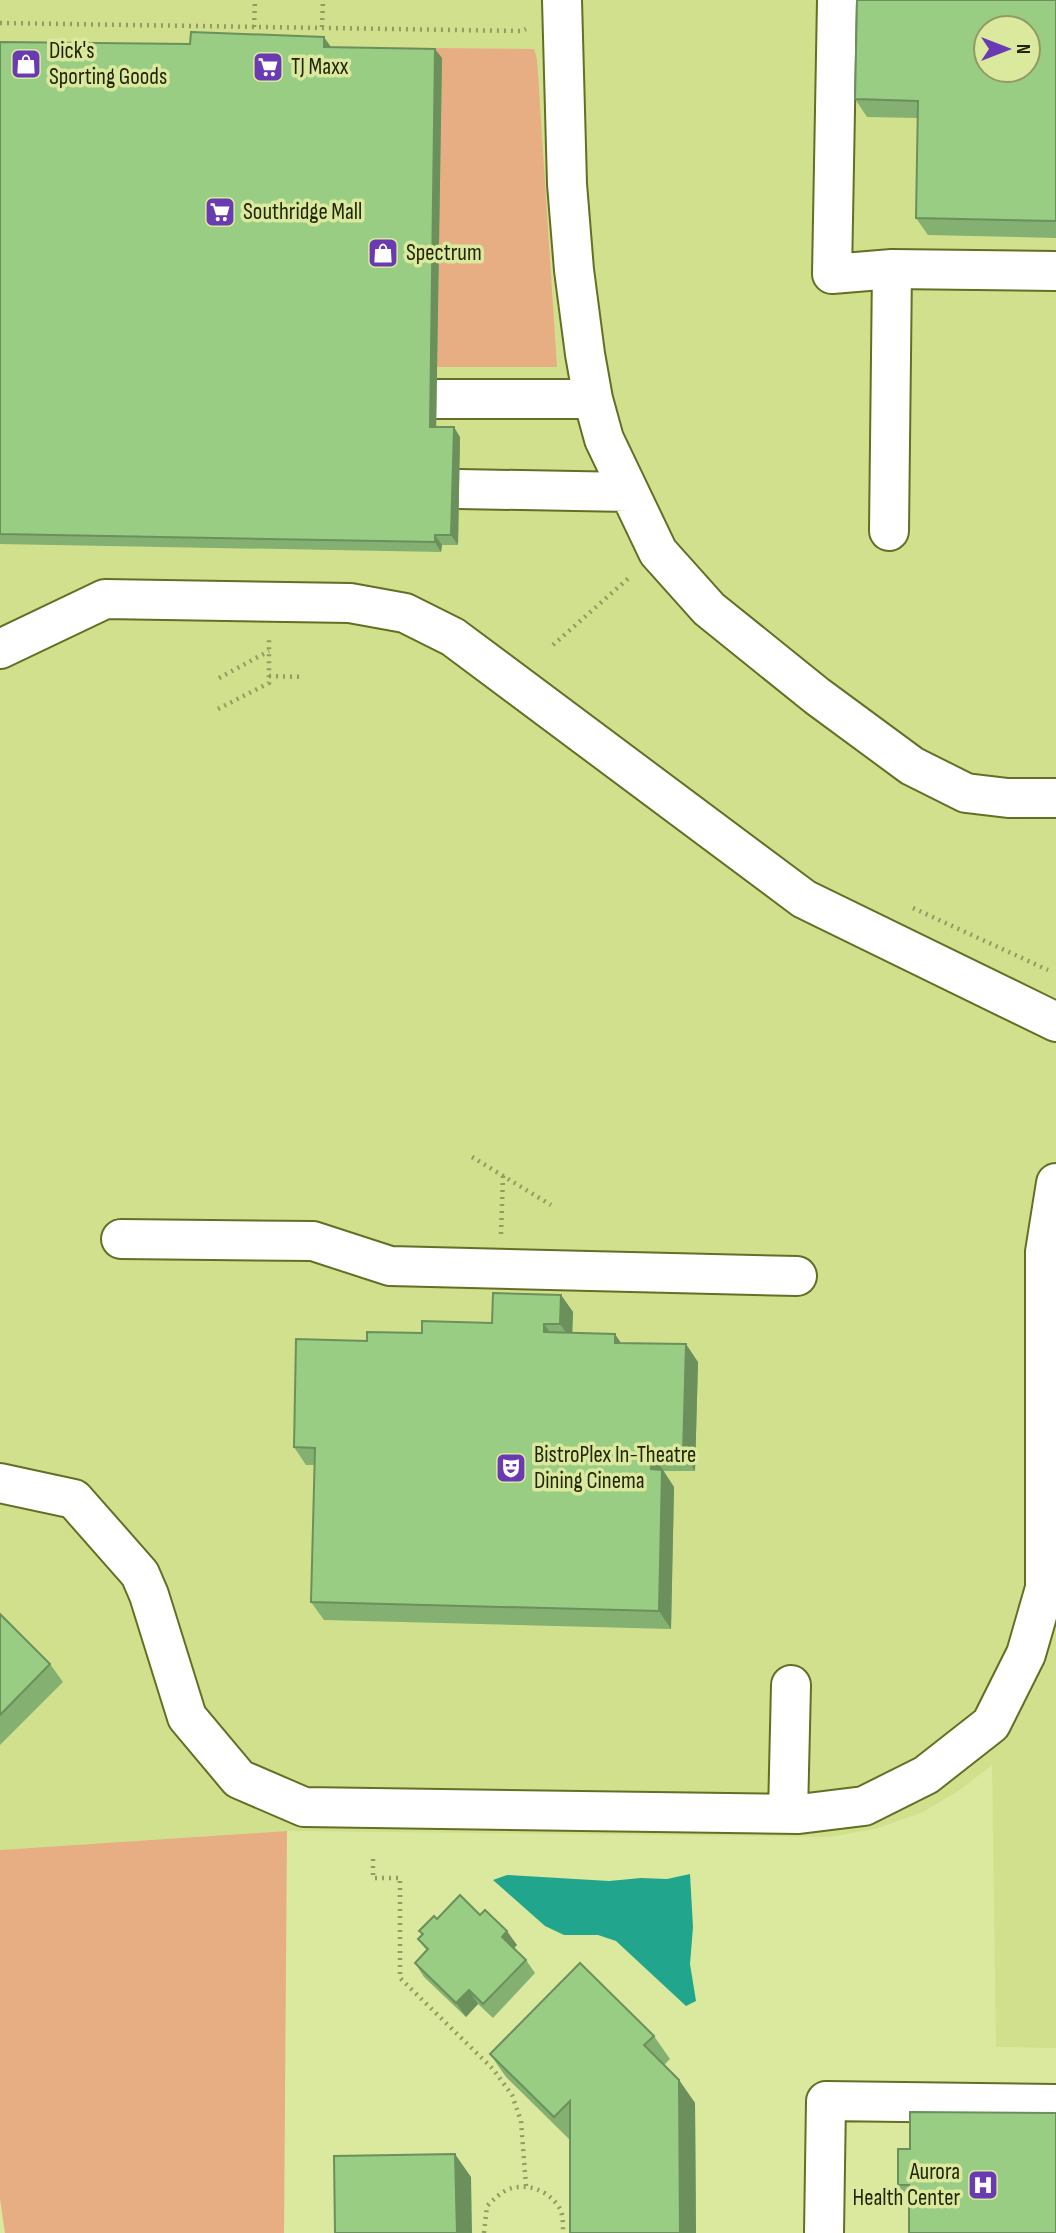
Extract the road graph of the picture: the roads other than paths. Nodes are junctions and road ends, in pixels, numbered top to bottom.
1 (837, 0) edge
2 (562, 6) edge
3 (892, 270) junction
4 (1056, 271) edge
5 (437, 399) dead end
6 (593, 399) junction
7 (459, 489) dead end
8 (629, 492) junction
9 (889, 531) dead end
10 (0, 649) edge
11 (1056, 799) edge
12 (1056, 1022) edge
13 (1056, 1183) edge
14 (121, 1239) dead end
15 (797, 1276) dead end
16 (1050, 1375) edge
17 (1050, 1430) edge
18 (0, 1483) edge
19 (791, 1685) dead end
20 (788, 1814) junction
21 (1056, 2104) edge
22 (824, 2233) edge

1 - 3 street
2 - 6 street
3 - 4 street
3 - 9 street
5 - 6 street
6 - 8 street
7 - 8 street
8 - 11 street
10 - 12 street
13 - 16 street
14 - 15 street
16 - 17 street
17 - 20 street
18 - 20 street
19 - 20 street
21 - 22 street

